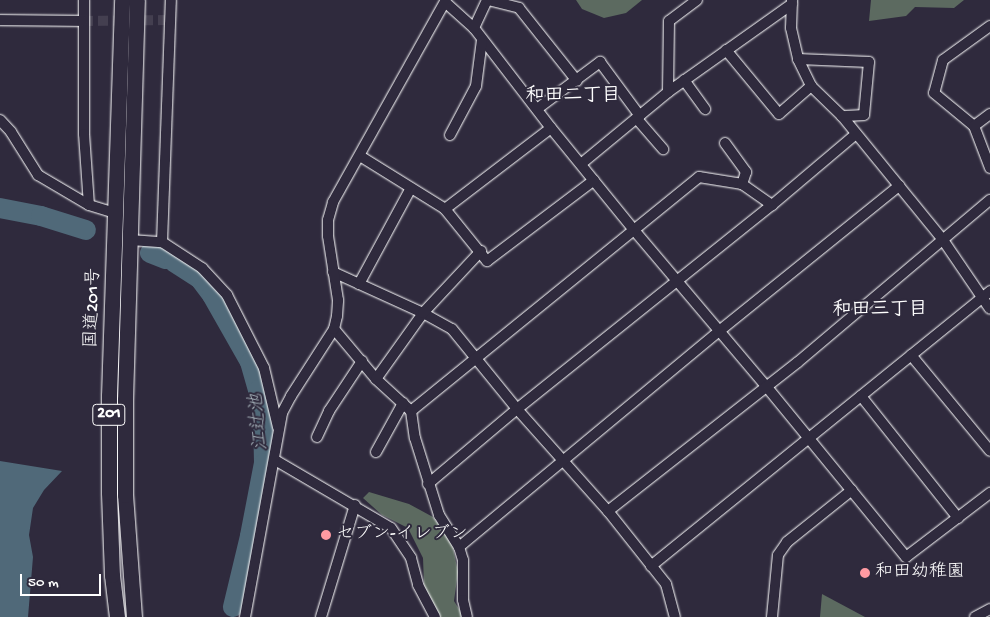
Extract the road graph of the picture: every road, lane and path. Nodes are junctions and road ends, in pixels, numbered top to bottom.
1 (84, 0) edge
2 (112, 0) edge
3 (122, 0) edge
4 (137, 0) edge
5 (147, 0) edge
6 (171, 0) edge
7 (488, 0) edge
8 (697, 0) edge
9 (446, 1) edge
10 (792, 2) edge
11 (0, 20) edge
12 (83, 20) junction
13 (990, 26) edge
14 (474, 28) junction
15 (482, 40) junction
16 (726, 50) junction
17 (798, 59) junction
18 (577, 80) junction
19 (684, 80) junction
20 (811, 86) junction
21 (668, 92) junction
22 (537, 109) junction
23 (705, 109) dead end
24 (990, 114) edge
25 (842, 116) junction
26 (638, 117) junction
27 (0, 120) edge
28 (974, 126) junction
29 (551, 128) junction
30 (856, 134) junction
31 (450, 135) dead end
32 (725, 143) dead end
33 (662, 149) dead end
34 (360, 156) junction
35 (118, 161) junction
36 (581, 164) junction
37 (990, 168) edge
38 (132, 175) junction
39 (594, 180) junction
40 (742, 184) junction
41 (899, 186) junction
42 (412, 188) junction
43 (990, 200) edge
44 (89, 205) junction
45 (772, 205) junction
46 (445, 209) junction
47 (116, 213) junction
48 (634, 230) junction
49 (130, 240) junction
50 (943, 240) junction
51 (162, 242) junction
52 (481, 251) junction
53 (334, 272) junction
54 (676, 281) junction
55 (359, 284) junction
56 (987, 294) edge
57 (990, 309) edge
58 (423, 313) junction
59 (334, 329) junction
60 (718, 332) junction
61 (911, 355) junction
62 (478, 359) junction
63 (362, 362) junction
64 (376, 379) junction
65 (766, 386) junction
66 (861, 396) junction
67 (403, 403) junction
68 (517, 409) junction
69 (411, 411) junction
70 (278, 428) junction
71 (317, 437) dead end
72 (808, 439) junction
73 (990, 451) edge
74 (376, 452) dead end
75 (275, 460) junction
76 (563, 460) junction
77 (428, 484) junction
78 (852, 490) junction
79 (990, 493) edge
80 (355, 505) junction
81 (608, 511) junction
82 (958, 518) junction
83 (458, 547) junction
84 (651, 566) junction
85 (990, 609) edge
86 (248, 616) edge
87 (117, 617) edge
88 (134, 617) edge
89 (321, 617) edge
90 (435, 617) edge
91 (467, 617) edge
92 (675, 617) edge
93 (772, 617) edge
94 (975, 617) edge

1 - 12 street
2 - 35 highway, 201
3 - 35 highway, 国道201号 / 201
4 - 38 highway, 国道201号 / 201
5 - 38 highway, 201
6 - 51 street
7 - 14 street
7 - 18 street
8 - 21 street
9 - 14 street
9 - 34 street
10 - 16 street
10 - 17 street
11 - 12 street
12 - 44 street
13 - 28 street
14 - 15 street
15 - 22 street
15 - 31 street
16 - 19 street
16 - 20 street
17 - 20 street
17 - 25 street
18 - 22 street
18 - 26 street
19 - 21 street
19 - 23 street
20 - 25 street
21 - 26 street
22 - 29 street
24 - 28 street
25 - 30 street
26 - 33 street
26 - 36 street
27 - 44 street
28 - 37 street
29 - 36 street
29 - 46 street
30 - 41 street
30 - 45 street
32 - 40 street
34 - 42 street
34 - 53 street
35 - 47 highway, 国道201号 / 201
36 - 39 street
38 - 49 highway, 国道201号 / 201
39 - 48 street
39 - 52 street
40 - 45 street
40 - 48 street
41 - 50 street
41 - 60 street
42 - 46 street
42 - 55 street
43 - 50 street
44 - 47 street
45 - 54 street
46 - 52 street
47 - 87 highway, 国道201号 / 201
48 - 54 street
48 - 62 street
49 - 51 street
49 - 88 highway, 国道201号 / 201
50 - 56 street
50 - 65 street
51 - 70 street
52 - 58 street
53 - 55 street
53 - 59 street
54 - 60 street
54 - 68 street
55 - 58 street
56 - 57 street
56 - 61 street
58 - 62 street
58 - 64 street
59 - 63 street
59 - 70 street
60 - 65 street
60 - 76 street
61 - 66 street
61 - 73 street
62 - 68 street
62 - 69 street
63 - 64 street
63 - 71 street
64 - 67 street
65 - 72 street
65 - 81 street
66 - 72 street
66 - 82 street
67 - 69 street
67 - 74 street
68 - 76 street
68 - 77 street
69 - 77 street
70 - 75 street
72 - 78 street
72 - 84 street
75 - 80 street
75 - 86 street
76 - 81 street
76 - 83 street
77 - 83 street
78 - 82 street
78 - 93 street
79 - 82 street
80 - 89 street
80 - 90 street
81 - 84 street
83 - 91 street
84 - 92 street
85 - 94 street

